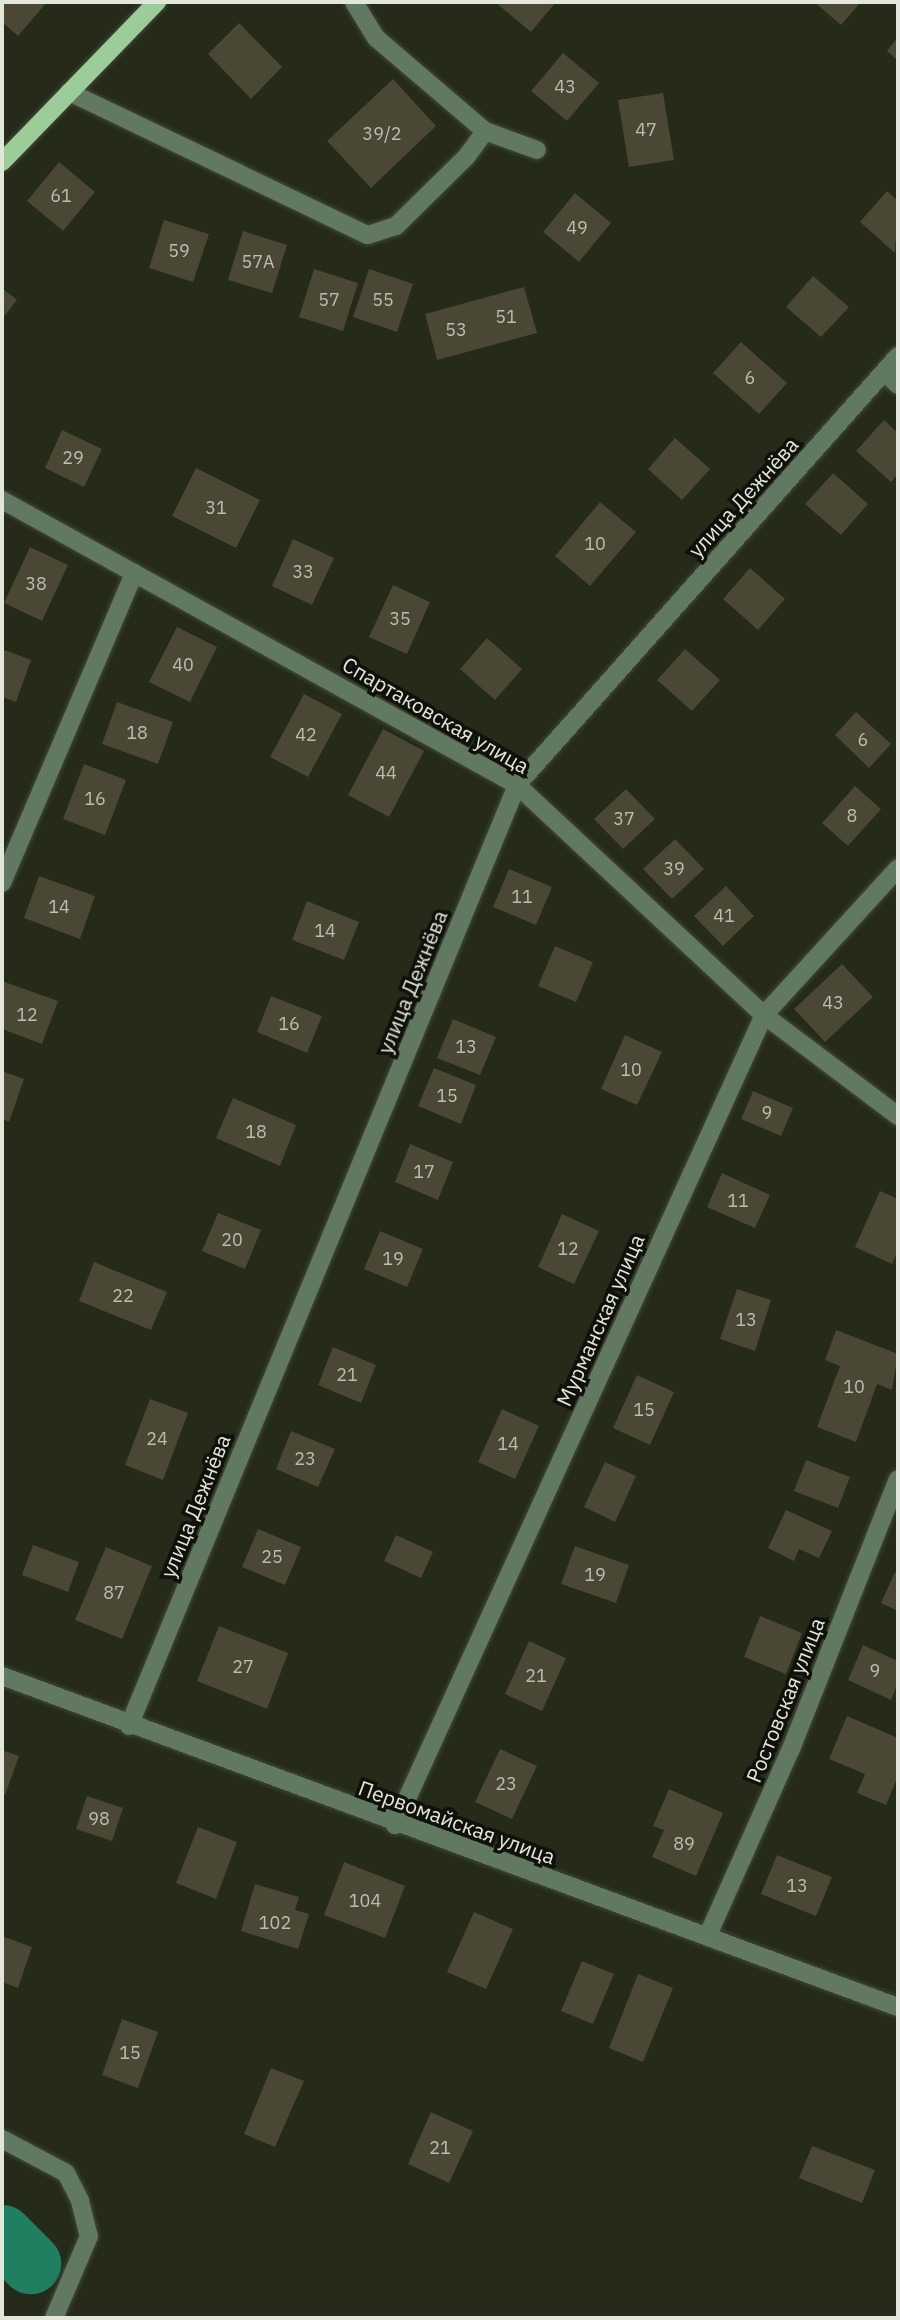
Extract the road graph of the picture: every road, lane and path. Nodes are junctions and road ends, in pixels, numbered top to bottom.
1 (157, 2) edge
2 (354, 2) edge
3 (69, 92) junction
4 (485, 131) junction
5 (537, 150) dead end
6 (2, 162) edge
7 (898, 356) edge
8 (885, 372) junction
9 (898, 385) edge
10 (2, 500) edge
11 (134, 573) junction
12 (517, 785) junction
13 (898, 868) edge
14 (2, 883) edge
15 (764, 1015) junction
16 (898, 1116) edge
17 (898, 1479) edge
18 (2, 1676) edge
19 (129, 1726) junction
20 (395, 1825) junction
21 (708, 1935) junction
22 (898, 2007) edge
23 (2, 2139) edge
24 (54, 2318) edge

1 - 3 main road
2 - 4 street
3 - 4 street
3 - 6 main road
4 - 5 street
7 - 8 street, улица Дежнёва
8 - 9 street
8 - 12 street, улица Дежнёва
10 - 11 street, Спартаковская улица
11 - 12 street, Спартаковская улица
11 - 14 street
12 - 15 street, Спартаковская улица
12 - 19 street, улица Дежнёва
13 - 15 street, Мурманская улица
15 - 16 street, Спартаковская улица
15 - 20 street, Мурманская улица
17 - 21 street, Ростовская улица
18 - 19 street, Первомайская улица
19 - 20 street, Первомайская улица
20 - 21 street, Первомайская улица
21 - 22 street, Первомайская улица
23 - 24 street

